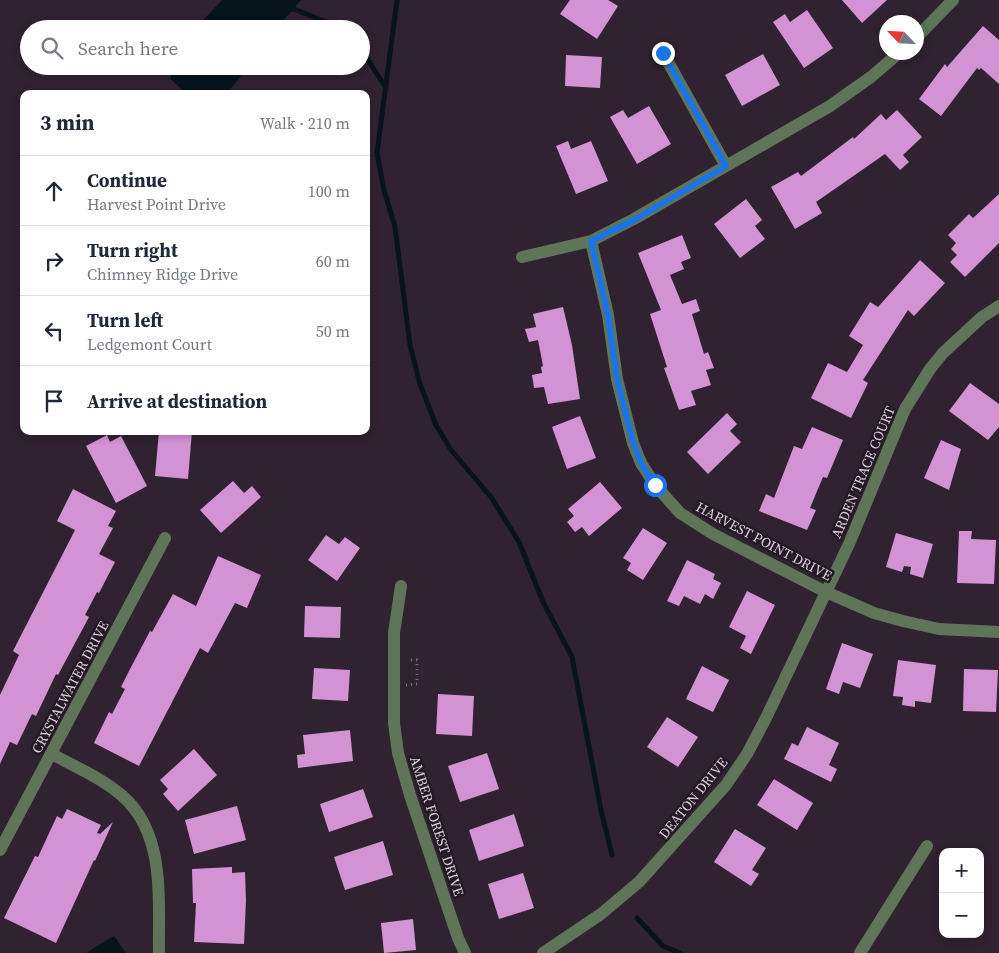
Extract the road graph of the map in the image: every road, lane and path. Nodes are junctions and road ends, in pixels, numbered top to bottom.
1 (953, 0) edge
2 (924, 30) edge
3 (663, 53) dead end
4 (891, 60) edge
5 (726, 166) junction
6 (591, 241) junction
7 (522, 258) dead end
8 (999, 306) edge
9 (165, 538) dead end
10 (401, 586) dead end
11 (826, 592) junction
12 (999, 632) edge
13 (52, 754) junction
14 (927, 846) dead end
15 (0, 850) edge
16 (159, 953) edge
17 (465, 953) edge
18 (543, 953) edge
19 (860, 953) edge

1 - 2 street
3 - 5 street
4 - 5 street
5 - 6 street
6 - 7 street
6 - 11 street, HARVEST POINT DRIVE
8 - 11 street, ARDEN TRACE COURT
9 - 13 street, CRYSTALWATER DRIVE
10 - 17 street, AMBER FOREST DRIVE
11 - 12 street, HARVEST POINT DRIVE
11 - 18 street, DEATON DRIVE
13 - 15 street, CRYSTALWATER DRIVE
13 - 16 street
14 - 19 street

